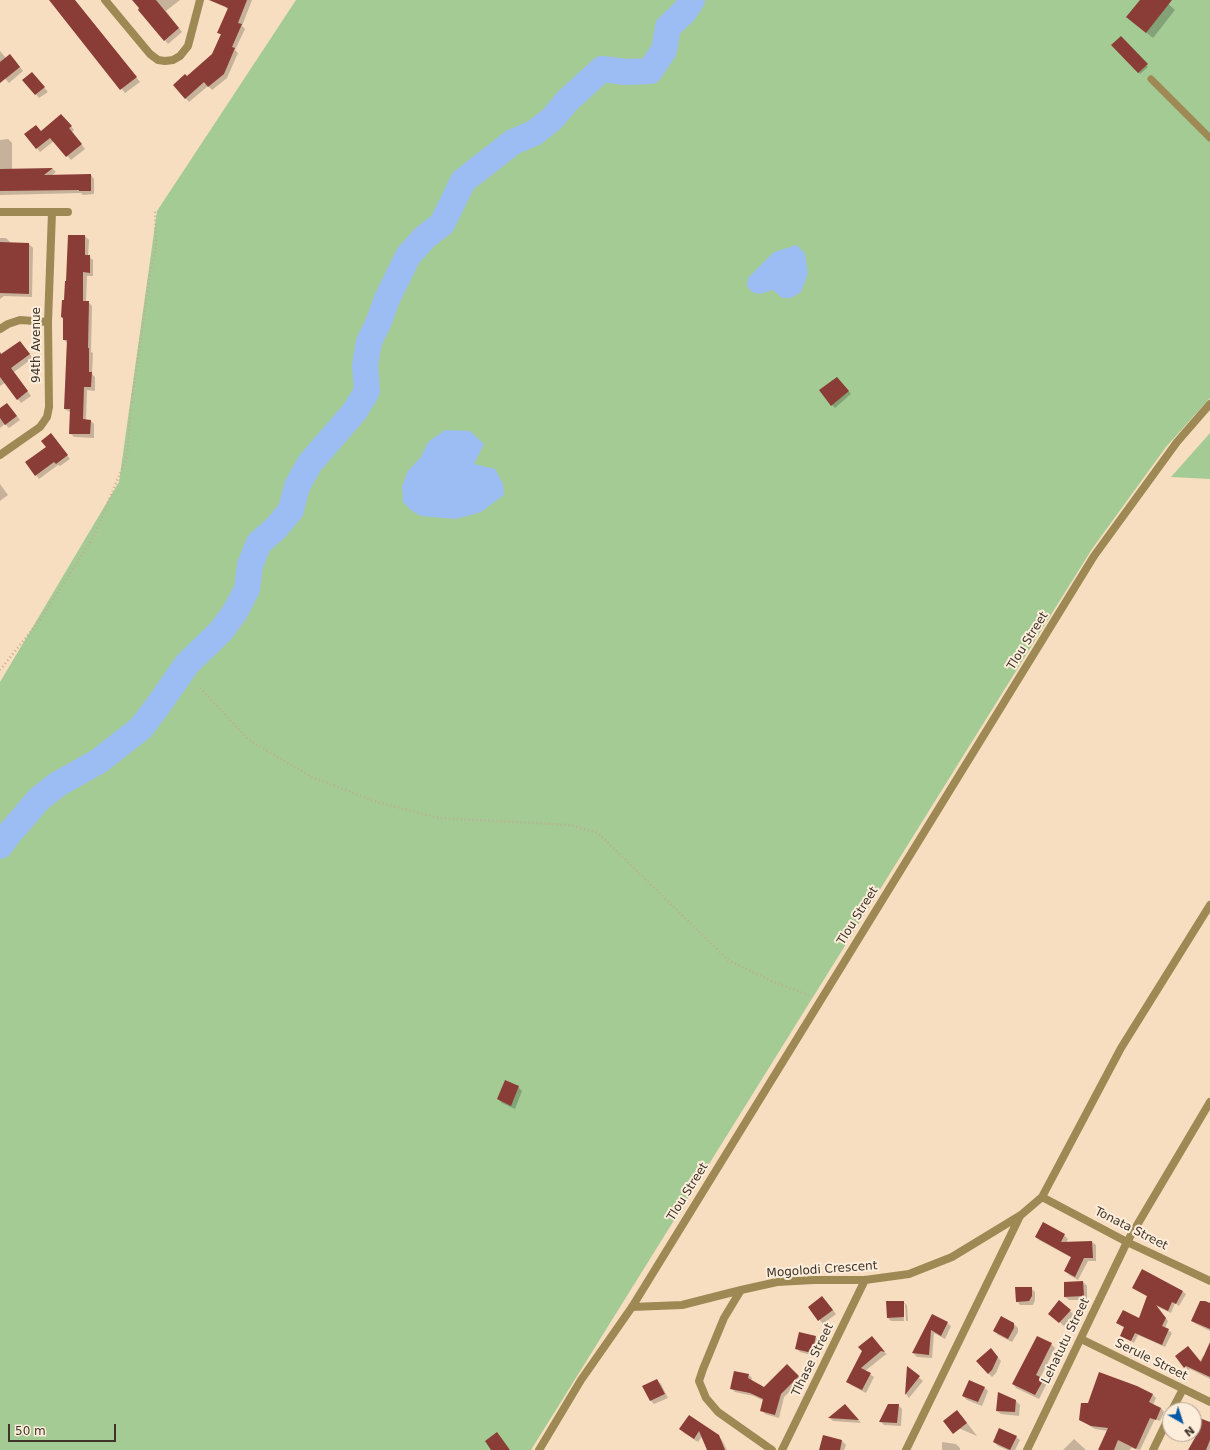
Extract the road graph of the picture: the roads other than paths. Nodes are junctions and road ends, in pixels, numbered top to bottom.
1 (105, 0) edge
2 (200, 0) edge
3 (1152, 79) dead end
4 (1210, 138) edge
5 (0, 212) edge
6 (52, 212) junction
7 (68, 212) dead end
8 (48, 322) junction
9 (0, 329) edge
10 (1210, 404) edge
11 (0, 455) edge
12 (1210, 905) edge
13 (1210, 1102) edge
14 (1042, 1197) junction
15 (1021, 1215) junction
16 (1127, 1242) junction
17 (865, 1280) junction
18 (1210, 1281) edge
19 (741, 1290) junction
20 (632, 1307) junction
21 (1081, 1339) junction
22 (1183, 1388) junction
23 (1176, 1402) edge
24 (1210, 1402) edge
25 (1162, 1431) edge
26 (539, 1450) edge
27 (772, 1450) edge
28 (782, 1450) edge
29 (906, 1450) edge
30 (1027, 1450) edge
31 (1153, 1450) edge

1 - 2 street
3 - 4 lane
5 - 6 street
6 - 7 street
6 - 8 street, 94th Avenue
8 - 9 street
8 - 11 street, 94th Avenue
10 - 20 street, Tlou Street
12 - 14 street
13 - 16 street, Lehatutu Street
14 - 15 street, Mogolodi Crescent
14 - 16 street, Tonata Street
15 - 17 street, Mogolodi Crescent
15 - 29 street, Mogolodi Crescent
16 - 18 street, Tonata Street
16 - 21 street, Lehatutu Street
17 - 19 street, Mogolodi Crescent
17 - 28 street, Tlhase Street
19 - 20 street, Mogolodi Crescent
19 - 27 street
20 - 26 street, Tlou Street
21 - 22 street, Serule Street
21 - 30 street, Lehatutu Street
22 - 23 street
22 - 24 street, Serule Street
25 - 31 street

